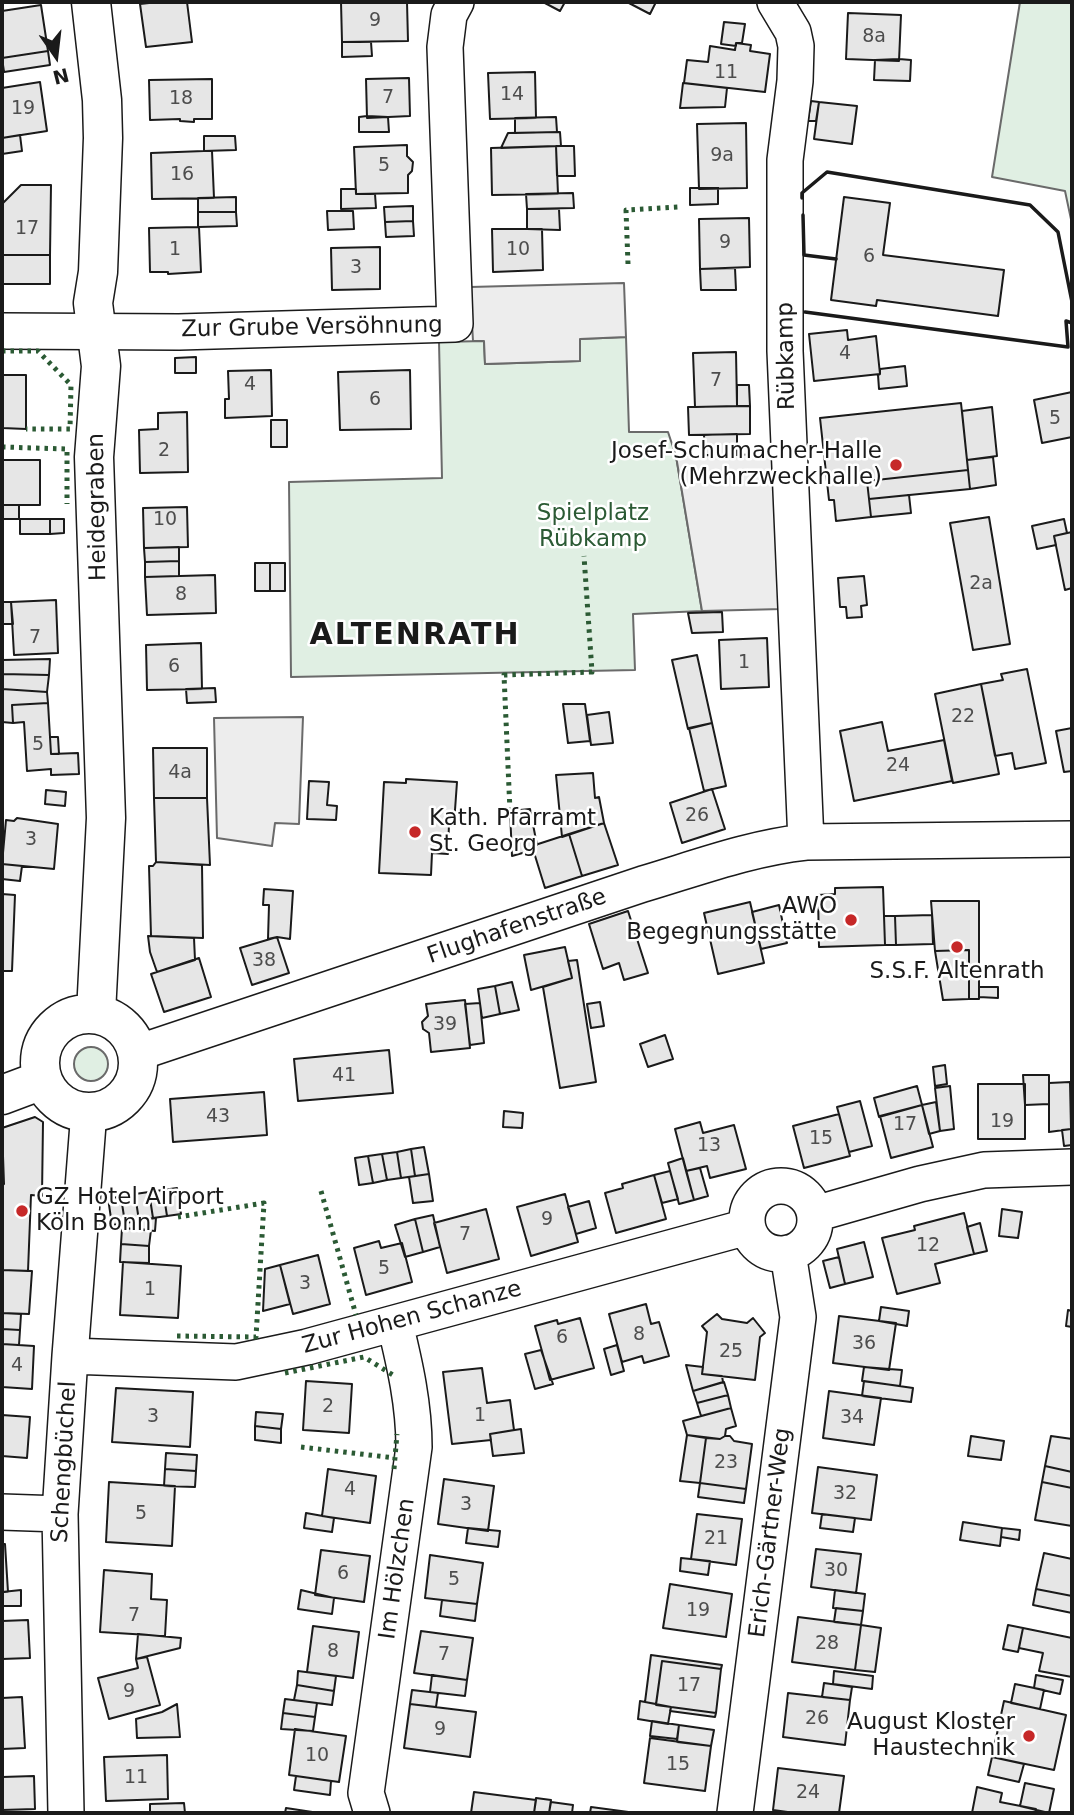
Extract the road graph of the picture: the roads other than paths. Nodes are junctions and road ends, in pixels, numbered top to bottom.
1 (91, 2) edge
2 (456, 2) edge
3 (775, 2) edge
4 (2, 331) edge
5 (96, 333) junction
6 (1072, 839) edge
7 (806, 842) junction
8 (96, 1013) junction
9 (137, 1052) junction
10 (43, 1080) junction
11 (2, 1095) edge
12 (89, 1111) junction
13 (1072, 1167) edge
14 (815, 1214) junction
15 (747, 1227) junction
16 (788, 1253) junction
17 (395, 1324) junction
18 (69, 1356) junction
19 (2, 1512) edge
20 (60, 1514) junction
21 (66, 1813) edge
22 (372, 1813) edge
23 (734, 1813) edge

1 - 5 main road, Heidegraben
2 - 5 street, Zur Grube Versöhnung
3 - 7 street, Rübkamp
4 - 5 street
5 - 8 main road, Heidegraben
6 - 7 street, Flughafenstraße
7 - 9 street, Flughafenstraße
8 - 9 main road
8 - 10 main road
9 - 12 main road
10 - 11 main road
10 - 12 main road
12 - 18 street, Schengbüchel
13 - 14 street
14 - 15 street
14 - 16 street
15 - 16 street
15 - 17 street, Zur Hohen Schanze
16 - 23 street, Erich-Gärtner-Weg
17 - 18 street, Zur Hohen Schanze
17 - 22 street, Im Hölzchen
18 - 20 street, Schengbüchel
19 - 20 street
20 - 21 street, Schengbüchel

